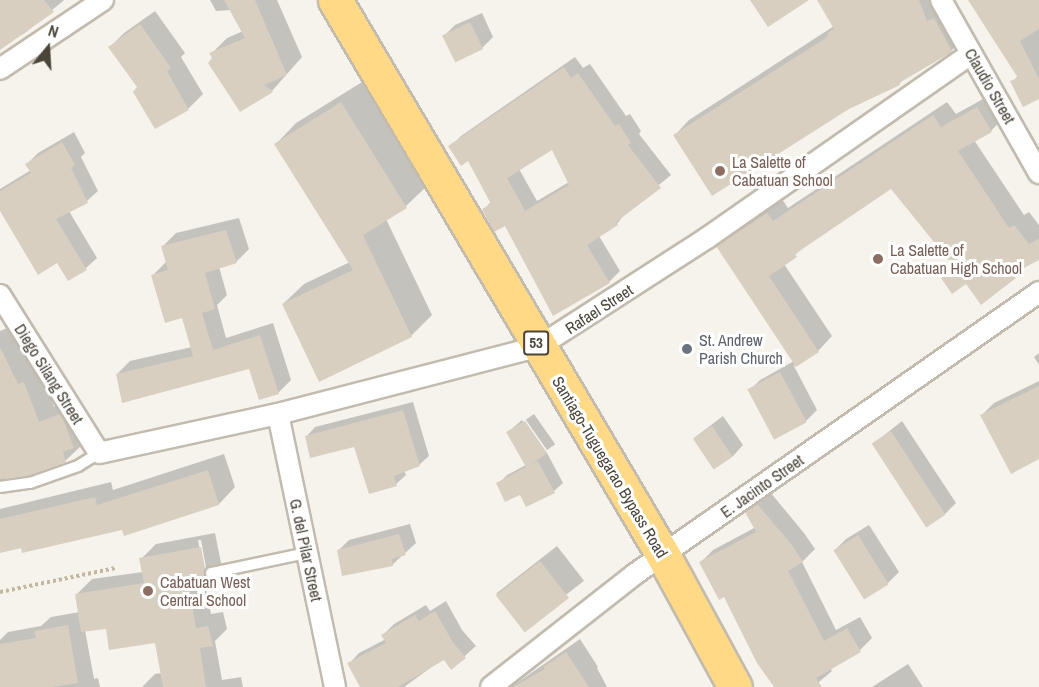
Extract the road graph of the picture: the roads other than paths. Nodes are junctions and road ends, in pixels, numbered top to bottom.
1 (103, 0) edge
2 (335, 0) edge
3 (941, 0) edge
4 (971, 54) junction
5 (0, 69) edge
6 (1039, 172) edge
7 (1039, 292) edge
8 (0, 295) edge
9 (538, 347) junction
10 (278, 414) junction
11 (99, 453) junction
12 (0, 487) edge
13 (307, 553) junction
14 (663, 555) junction
15 (211, 573) dead end
16 (335, 687) edge
17 (491, 687) edge
18 (735, 687) edge

1 - 5 street
2 - 9 highway, Santiago-Tuguegarao Bypass Road / 53
3 - 4 street, Claudio Street
4 - 6 street, Claudio Street
4 - 9 street, Rafael Street
7 - 14 street, E. Jacinto Street
8 - 11 street, Diego Silang Street
9 - 10 street, Rafael Street
9 - 14 highway, Santiago-Tuguegarao Bypass Road / 53
10 - 11 street, Rafael Street
10 - 13 street, G. del Pilar Street
11 - 12 lane
13 - 15 lane
13 - 16 street, G. del Pilar Street
14 - 17 street, E. Jacinto Street
14 - 18 highway, Santiago-Tuguegarao Bypass Road / 53

